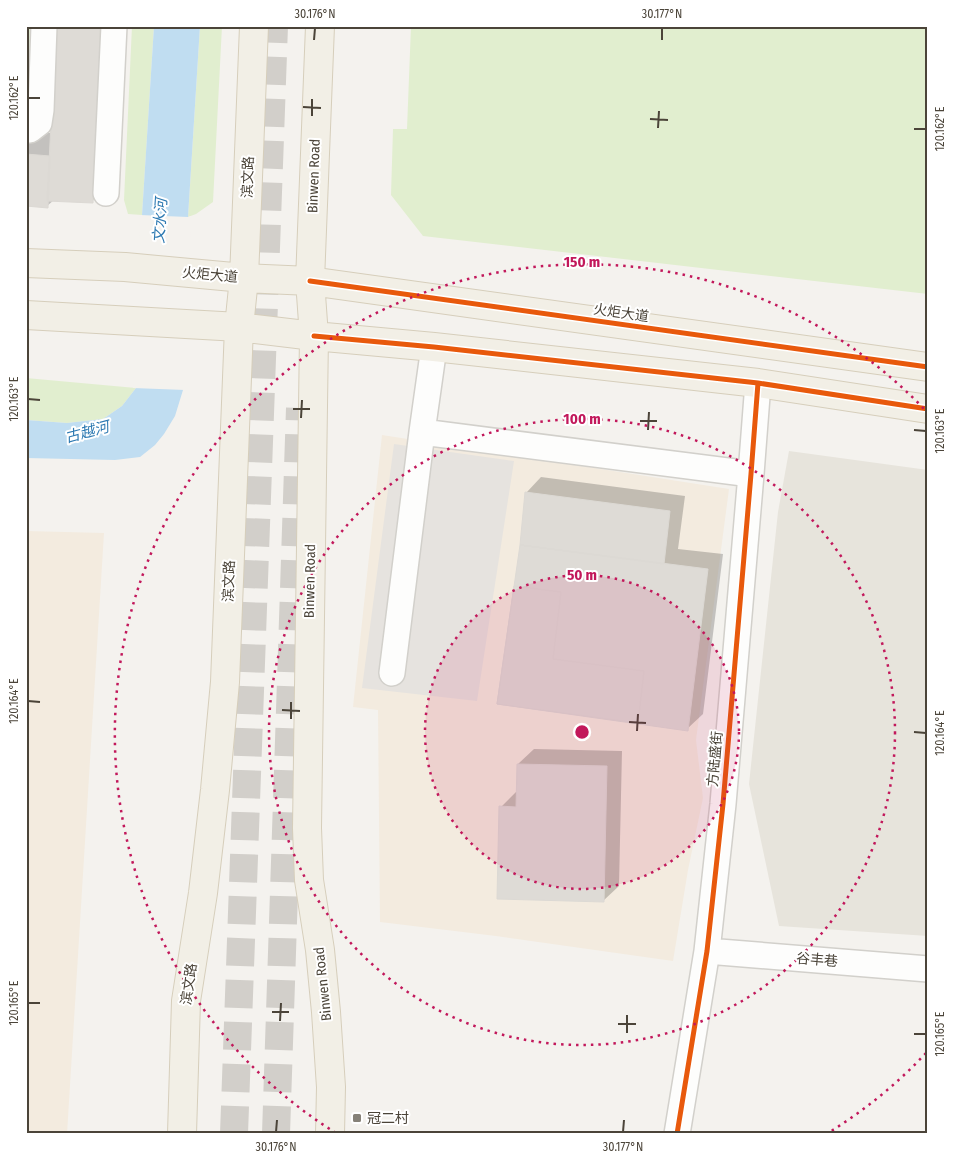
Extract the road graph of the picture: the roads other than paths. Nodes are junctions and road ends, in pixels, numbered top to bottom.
1 (44, 26) edge
2 (114, 26) edge
3 (254, 26) edge
4 (320, 26) edge
5 (26, 130) edge
6 (106, 193) dead end
7 (26, 263) edge
8 (244, 278) junction
9 (310, 281) junction
10 (26, 315) edge
11 (239, 327) junction
12 (314, 336) junction
13 (434, 347) junction
14 (928, 368) edge
15 (758, 383) junction
16 (928, 409) edge
17 (422, 432) junction
18 (751, 474) junction
19 (392, 673) dead end
20 (707, 951) junction
21 (928, 969) edge
22 (182, 1134) edge
23 (330, 1134) edge
24 (677, 1134) edge

1 - 5 street
2 - 6 street
3 - 8 main road, 滨文路
4 - 9 main road, Binwen Road
7 - 8 main road, 火炬大道
8 - 9 main road, 火炬大道
8 - 11 main road, 滨文路
9 - 12 main road, Binwen Road
9 - 14 main road, 火炬大道
10 - 11 main road
11 - 12 main road
11 - 22 main road, 滨文路
12 - 13 main road
12 - 23 main road, Binwen Road
13 - 15 main road
13 - 17 street
15 - 16 main road
15 - 18 street, 方陆盛街
17 - 18 street
17 - 19 street
18 - 20 street, 方陆盛街
20 - 21 street, 谷丰巷
20 - 24 street, 方陆盛街

